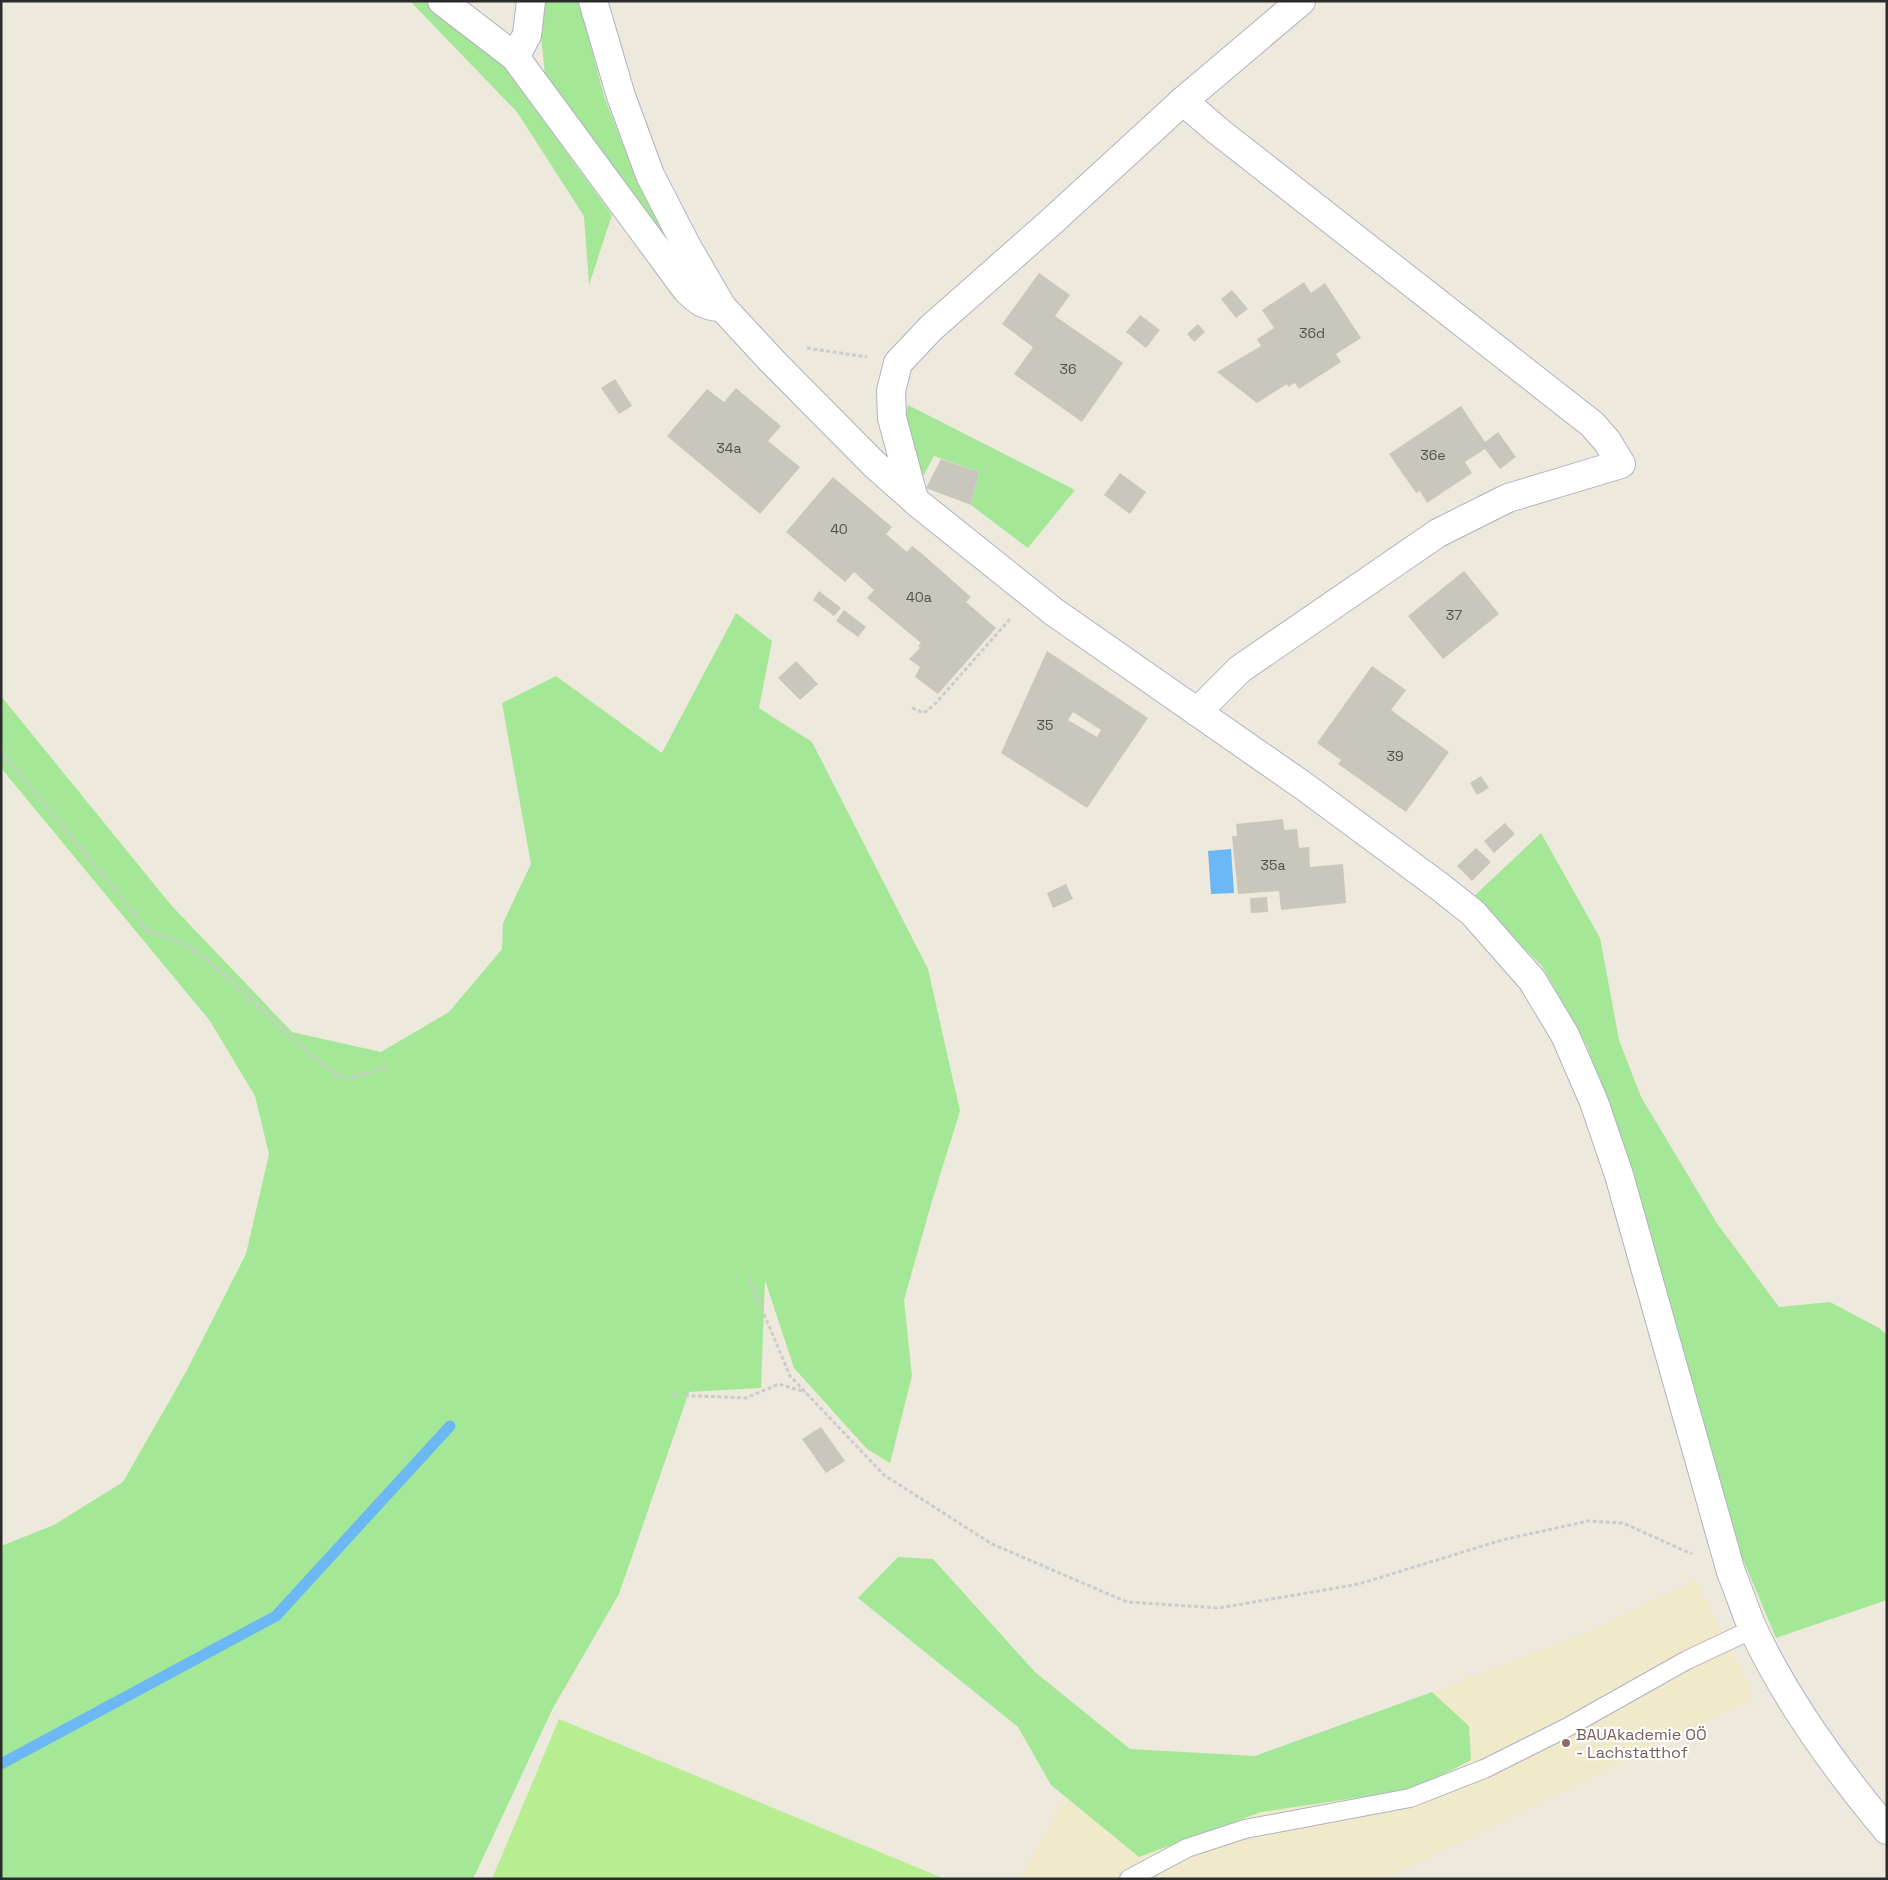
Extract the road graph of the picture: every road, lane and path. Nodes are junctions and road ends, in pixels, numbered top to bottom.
1 (442, 1) edge
2 (531, 1) edge
3 (593, 1) edge
4 (1301, 1) edge
5 (515, 57) junction
6 (1183, 101) junction
7 (722, 307) junction
8 (803, 347) dead end
9 (912, 348) junction
10 (914, 499) junction
11 (1001, 628) dead end
12 (912, 708) dead end
13 (1197, 712) junction
14 (1, 751) edge
15 (388, 1068) dead end
16 (749, 1278) dead end
17 (806, 1392) junction
18 (672, 1395) dead end
19 (1731, 1572) junction
20 (1753, 1629) junction
21 (1887, 1830) edge
22 (1130, 1879) edge

1 - 5 street
2 - 5 street
3 - 7 street
4 - 6 street
5 - 7 street
6 - 9 street
6 - 13 street
7 - 10 street
8 - 9 path
9 - 10 street
10 - 13 street
11 - 12 path
13 - 19 street
14 - 15 path
16 - 17 path
17 - 18 path
17 - 19 path
19 - 20 street
20 - 21 street
20 - 22 lane

